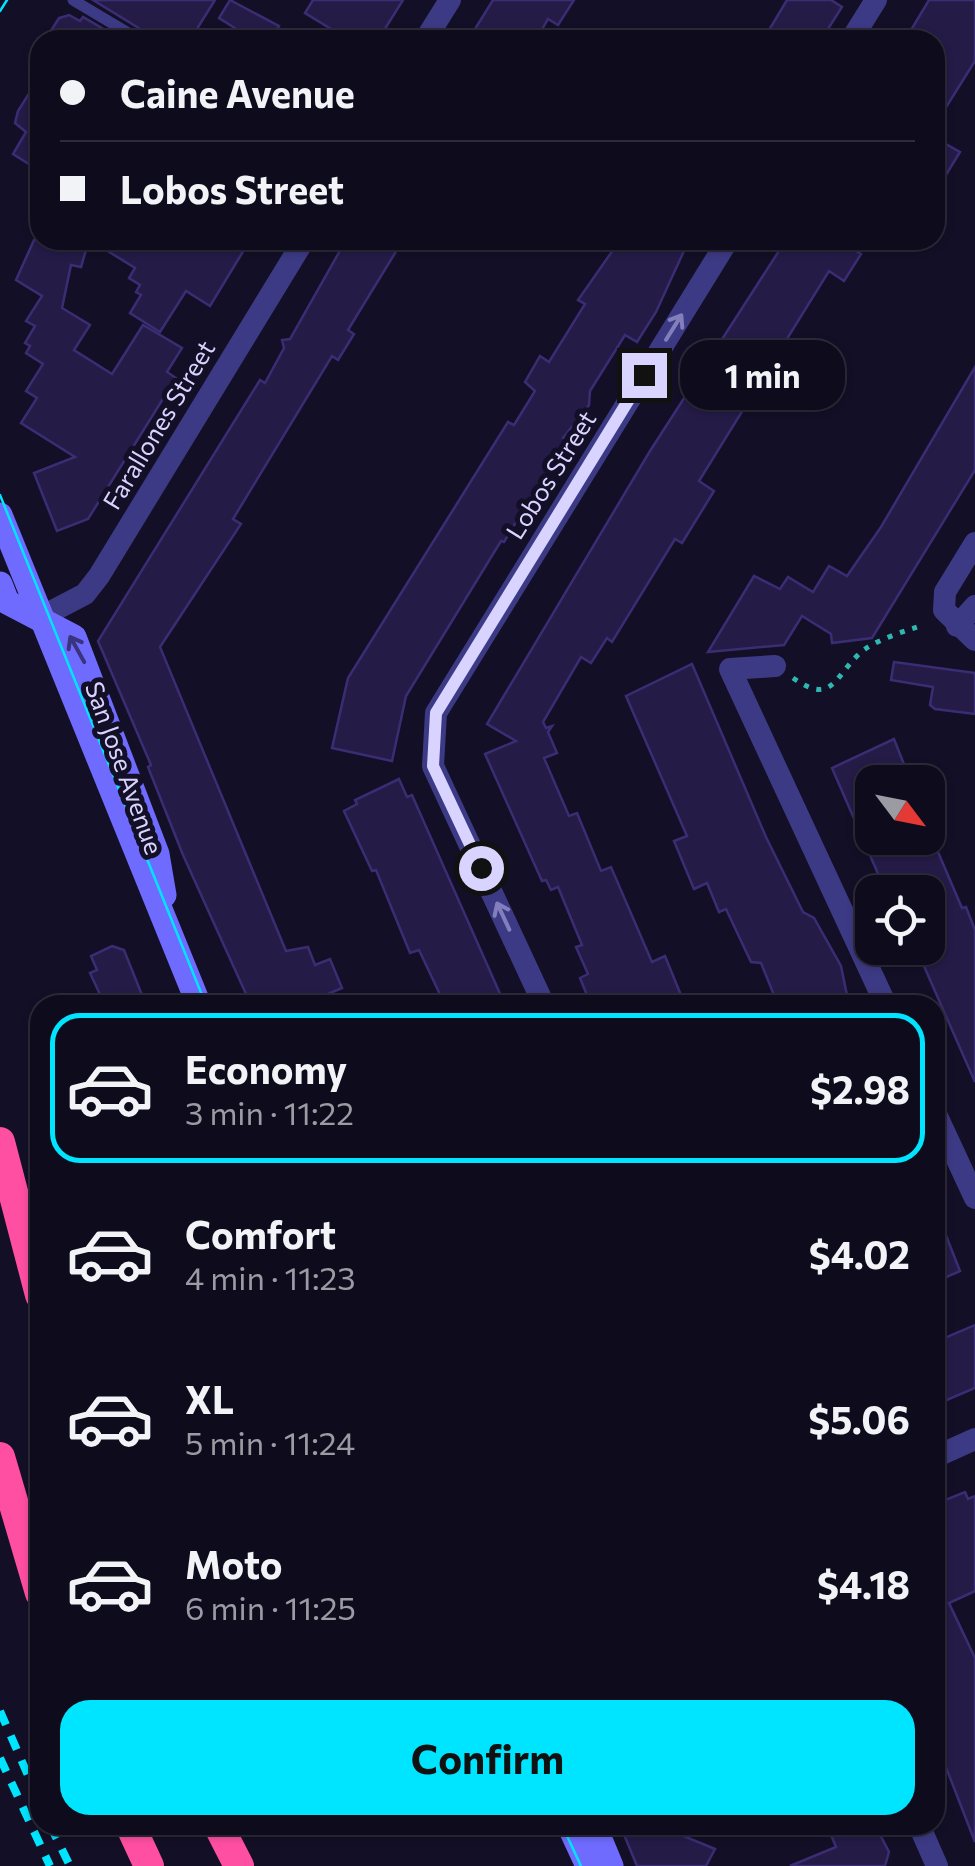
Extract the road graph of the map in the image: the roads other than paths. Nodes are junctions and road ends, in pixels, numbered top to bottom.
1 (74, 0) edge
2 (450, 0) edge
3 (876, 0) edge
4 (124, 30) edge
5 (432, 30) edge
6 (857, 30) edge
7 (298, 250) edge
8 (722, 250) edge
9 (0, 514) edge
10 (975, 542) edge
11 (0, 584) edge
12 (975, 606) edge
13 (41, 617) junction
14 (966, 633) edge
15 (775, 666) road end
16 (195, 995) edge
17 (539, 995) edge
18 (881, 995) edge
19 (945, 1134) edge
20 (0, 1142) edge
21 (975, 1198) edge
22 (30, 1256) edge
23 (975, 1439) edge
24 (945, 1452) edge
25 (0, 1457) edge
26 (30, 1560) edge
27 (135, 1835) edge
28 (223, 1835) edge
29 (574, 1835) edge
30 (598, 1835) edge
31 (923, 1835) edge
32 (149, 1866) edge
33 (239, 1866) edge
34 (588, 1866) edge
35 (611, 1866) edge
36 (937, 1866) edge

1 - 4 lane
2 - 5 street
3 - 6 street
7 - 13 street, Farallones Street
17 -> 8 street, Lobos Street
9 - 13 main road, San Jose Avenue
10 - 14 street
11 - 13 main road
12 - 14 street
13 - 16 main road, San Jose Avenue
15 - 18 street
19 - 21 street
20 - 22 highway
23 - 24 street
25 - 26 highway
27 - 32 highway
28 - 33 highway
29 - 34 main road
30 - 35 main road
31 - 36 street

